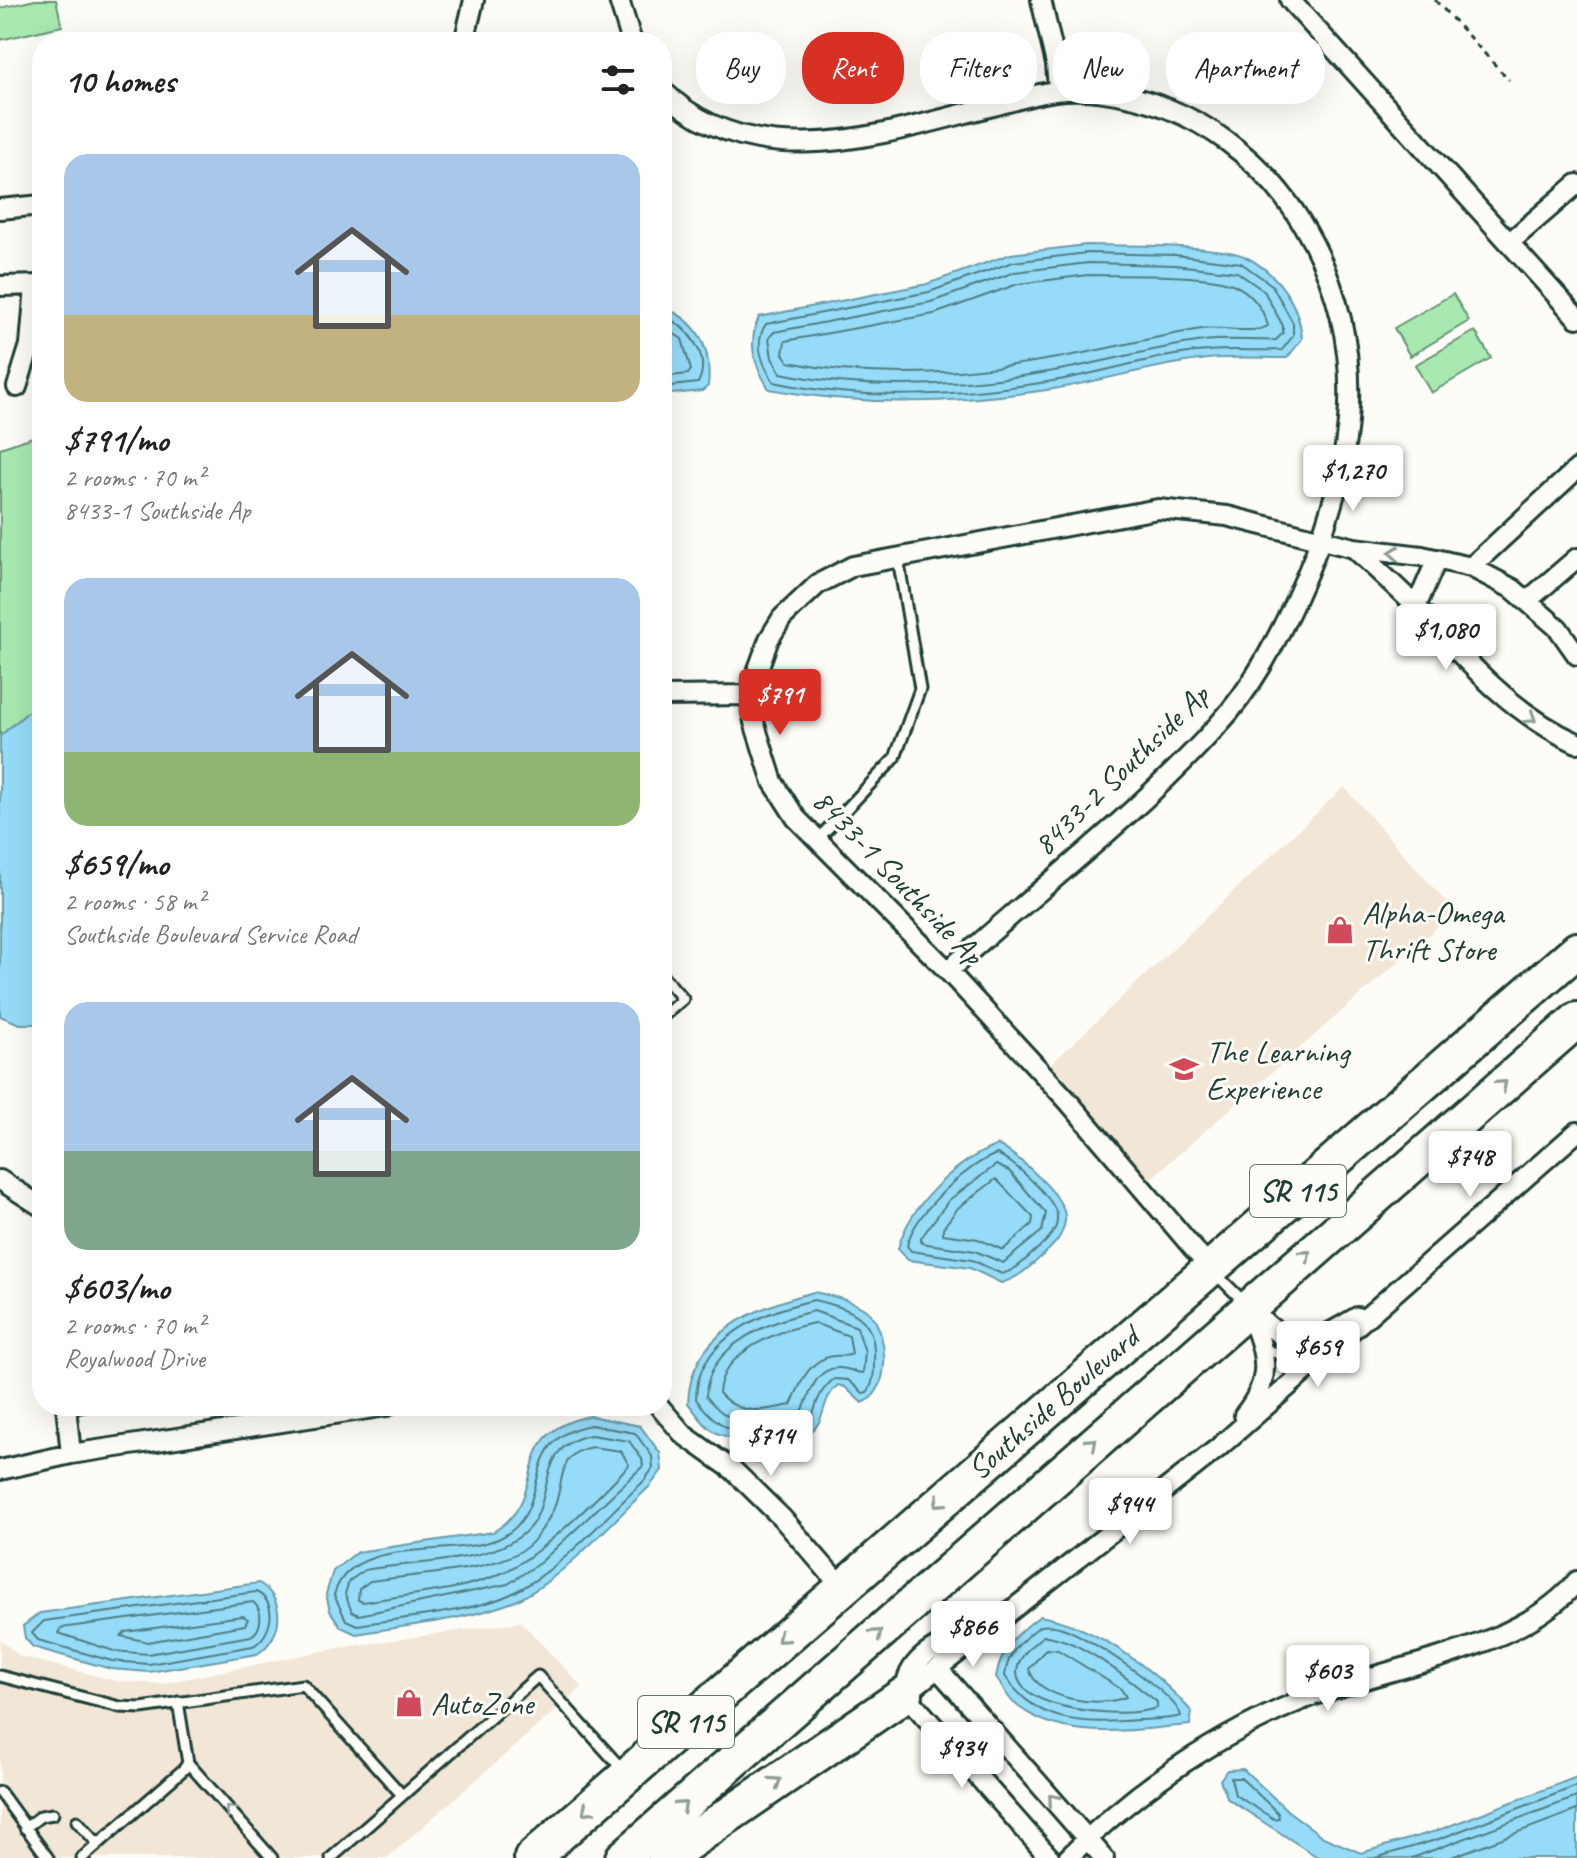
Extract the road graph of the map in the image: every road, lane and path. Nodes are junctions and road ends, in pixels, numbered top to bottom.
1 (474, 0) edge
2 (619, 0) edge
3 (1041, 0) edge
4 (1290, 0) edge
5 (1435, 0) edge
6 (466, 32) edge
7 (629, 32) edge
8 (1053, 51) edge
9 (1509, 80) dead end
10 (1053, 89) edge
11 (672, 98) edge
12 (1150, 102) edge
13 (1577, 184) edge
14 (32, 206) edge
15 (0, 209) edge
16 (1510, 242) junction
17 (0, 286) edge
18 (32, 286) edge
19 (1577, 318) edge
20 (32, 330) edge
21 (17, 387) dead end
22 (1577, 469) edge
23 (1324, 539) junction
24 (1354, 548) junction
25 (898, 558) junction
26 (1577, 558) edge
27 (1437, 559) junction
28 (1471, 567) junction
29 (1527, 601) junction
30 (1416, 607) junction
31 (1577, 655) edge
32 (750, 695) junction
33 (672, 696) edge
34 (1577, 743) edge
35 (817, 840) junction
36 (1577, 950) edge
37 (948, 971) junction
38 (672, 986) edge
39 (672, 1008) edge
40 (1577, 1020) edge
41 (1577, 1132) edge
42 (0, 1180) edge
43 (32, 1201) edge
44 (1210, 1268) junction
45 (1390, 1298) junction
46 (1247, 1306) junction
47 (1261, 1348) junction
48 (1321, 1359) junction
49 (67, 1416) edge
50 (321, 1416) edge
51 (668, 1416) edge
52 (1218, 1448) junction
53 (71, 1454) junction
54 (0, 1470) edge
55 (1577, 1581) edge
56 (841, 1586) junction
57 (1015, 1609) junction
58 (939, 1670) junction
59 (0, 1676) edge
60 (905, 1694) junction
61 (178, 1702) junction
62 (188, 1763) junction
63 (627, 1774) junction
64 (0, 1792) edge
65 (402, 1795) junction
66 (53, 1814) dead end
67 (77, 1821) dead end
68 (25, 1828) junction
69 (1087, 1839) junction
70 (98, 1844) junction
71 (48, 1858) edge
72 (82, 1858) edge
73 (272, 1858) edge
74 (331, 1858) edge
75 (532, 1858) edge
76 (623, 1858) edge
77 (666, 1858) edge
78 (1050, 1858) edge
79 (1068, 1858) edge
80 (1104, 1858) edge

1 - 6 street
2 - 7 street
3 - 8 street
4 - 16 street
5 - 9 path
10 - 11 street, 8433-2 Southside Ap
12 - 23 street, 8433-2 Southside Ap
13 - 16 street
14 - 15 street
16 - 19 street
17 - 18 street
20 - 21 street
22 - 28 street
23 - 24 street
23 - 25 street
23 - 37 street, 8433-2 Southside Ap
27 -> 24 street
24 - 30 street
25 - 32 street
25 - 35 lane
26 - 29 street
27 - 28 street
27 - 30 street
28 - 29 street
29 - 31 street
30 -> 34 street
32 - 33 street
32 - 35 street, 8433-1 Southside Ap
35 - 37 street, 8433-1 Southside Ap
36 - 44 highway, Southside Boulevard / SR 115
37 - 44 street, 8433-1 Southside Ap
38 - 39 lane
46 -> 40 highway, Southside Boulevard / SR 115
41 - 45 street
42 - 43 street
44 - 46 lane
44 -> 56 highway, Southside Boulevard / SR 115
45 - 46 street
45 - 48 street
46 - 47 street
76 -> 46 highway, Southside Boulevard / SR 115
47 - 48 lane
47 - 52 street
48 - 52 street
49 - 53 street
50 - 53 street
51 - 56 street
52 - 57 street
53 - 54 street
55 - 69 street
56 -> 63 highway, Southside Boulevard / SR 115
57 - 58 street
57 - 60 street
58 - 60 street
69 -> 58 street
59 - 61 lane
77 -> 60 highway
60 - 78 street
61 - 62 lane
61 - 65 lane
62 - 70 lane
73 -> 62 lane
63 - 65 lane
63 -> 75 highway, Southside Boulevard / SR 115
64 - 68 lane
65 - 74 lane
66 - 68 lane
67 - 70 lane
68 - 71 lane
69 - 79 street
69 - 80 street
70 - 72 lane

